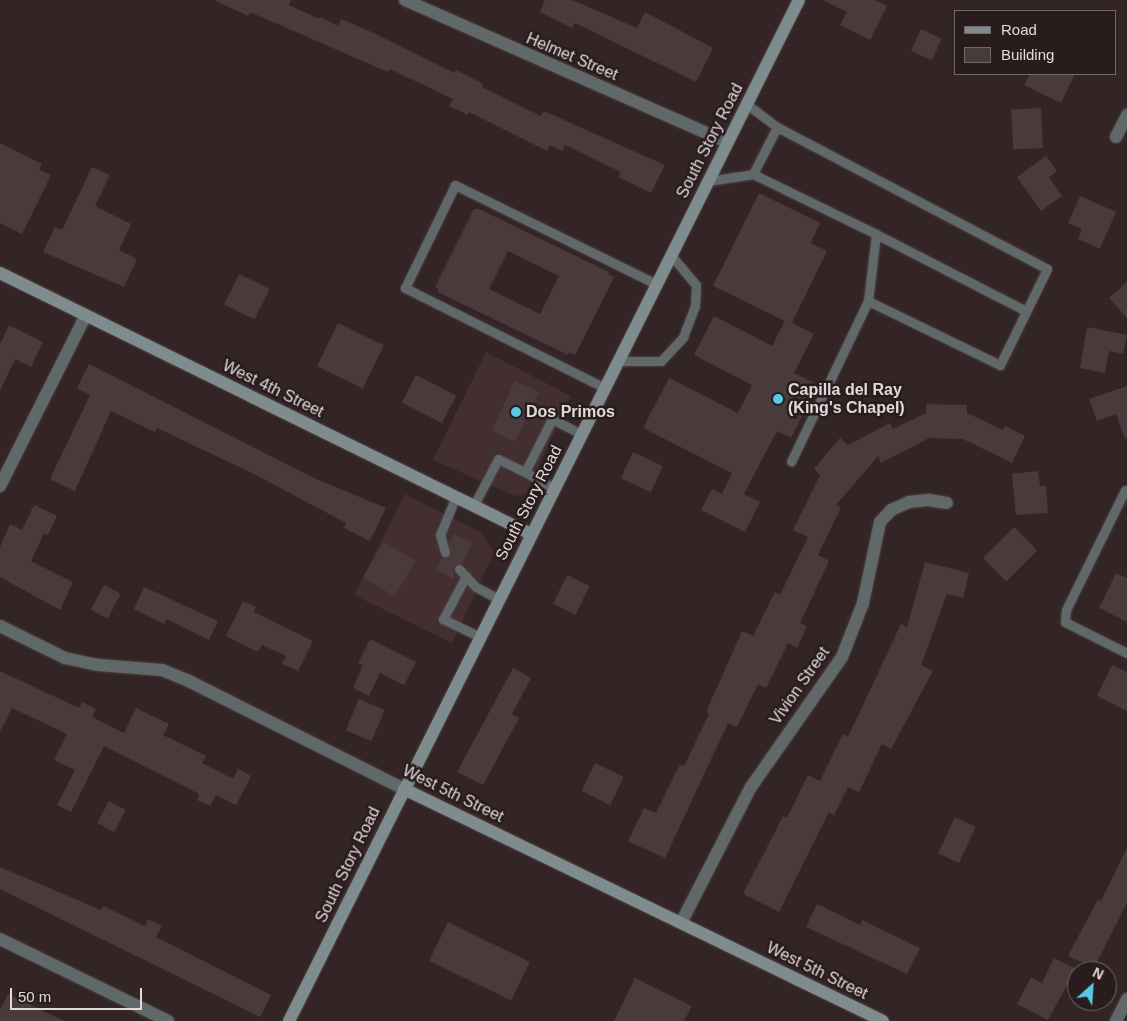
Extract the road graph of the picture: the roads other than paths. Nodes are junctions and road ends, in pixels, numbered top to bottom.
1 (405, 0) edge
2 (799, 0) edge
3 (747, 104) junction
4 (1127, 115) edge
5 (777, 127) junction
6 (1116, 137) dead end
7 (727, 142) junction
8 (753, 174) junction
9 (708, 181) junction
10 (876, 234) junction
11 (671, 255) junction
12 (0, 273) edge
13 (656, 284) junction
14 (868, 301) junction
15 (1026, 311) junction
16 (86, 315) junction
17 (618, 361) junction
18 (604, 388) junction
19 (581, 434) junction
20 (791, 462) dead end
21 (525, 472) junction
22 (0, 486) edge
23 (554, 488) junction
24 (1125, 490) dead end
25 (456, 496) junction
26 (948, 503) dead end
27 (474, 505) junction
28 (532, 534) junction
29 (445, 552) dead end
30 (499, 599) junction
31 (0, 626) edge
32 (480, 637) junction
33 (1127, 653) edge
34 (404, 789) junction
35 (681, 923) junction
36 (0, 939) edge
37 (1127, 999) edge
38 (168, 1021) edge
39 (289, 1021) edge
40 (883, 1021) edge
41 (1116, 1021) edge

1 - 7 street, Helmet Street
2 - 3 main road, South Story Road
3 - 5 lane
3 - 7 main road, South Story Road
4 - 6 street
5 - 8 lane
5 - 15 lane
7 - 9 main road, South Story Road
8 - 9 lane
8 - 10 lane
9 - 11 main road, South Story Road
10 - 14 lane
10 - 15 lane
11 - 13 main road, South Story Road
11 - 17 lane
12 - 16 main road, West 4th Street
13 - 17 main road, South Story Road
13 - 18 lane
14 - 15 lane
14 - 20 lane
16 - 22 street
16 - 25 main road, West 4th Street
17 - 18 main road, South Story Road
18 - 19 main road, South Story Road
19 - 21 lane
19 - 23 main road, South Story Road
21 - 23 lane
21 - 27 lane
23 - 28 main road, South Story Road
24 - 33 lane
25 - 27 main road, West 4th Street
25 - 29 lane
26 - 35 street, Vivion Street
27 - 28 main road, West 4th Street
28 - 30 main road, South Story Road
30 - 32 main road, South Story Road
30 - 32 lane
31 - 34 street, West 5th Street
32 - 34 main road, South Story Road
34 - 35 main road, West 5th Street
34 - 39 main road, South Story Road
35 - 40 main road, West 5th Street
36 - 38 street
37 - 41 street

